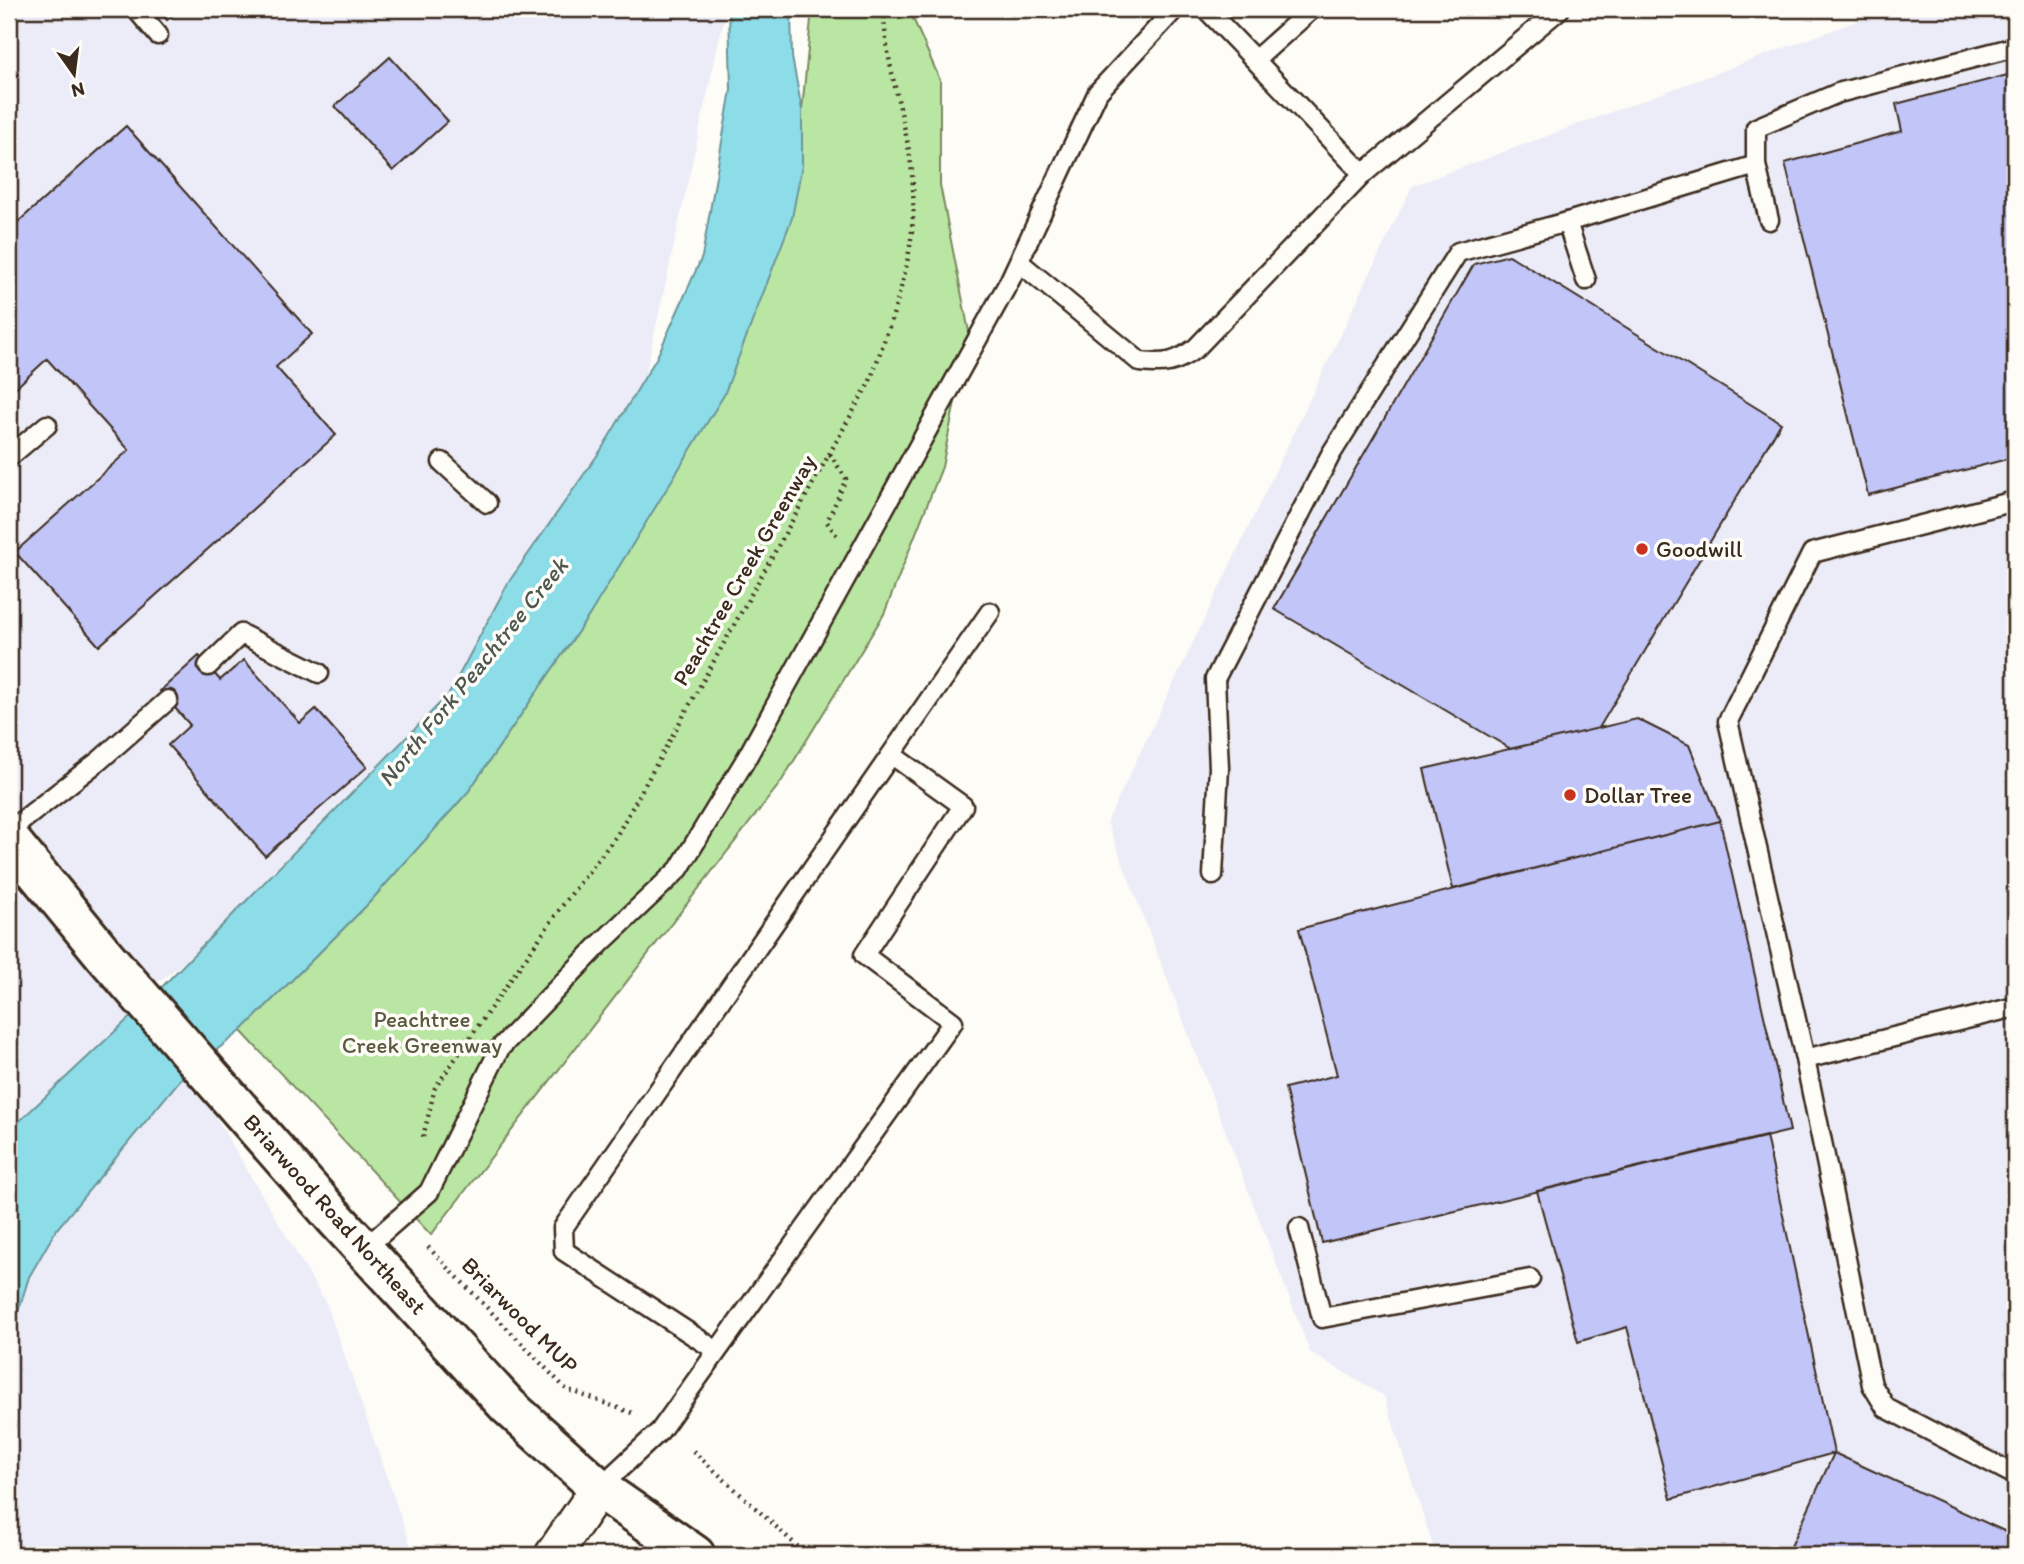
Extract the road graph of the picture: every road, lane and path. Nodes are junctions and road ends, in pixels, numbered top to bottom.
1 (136, 9) edge
2 (884, 9) edge
3 (1175, 9) edge
4 (1206, 9) edge
5 (1312, 9) edge
6 (1560, 9) edge
7 (158, 35) dead end
8 (2015, 47) edge
9 (1255, 60) junction
10 (1756, 165) junction
11 (1363, 174) junction
12 (1769, 220) dead end
13 (1567, 222) junction
14 (1019, 262) junction
15 (1586, 280) dead end
16 (47, 425) dead end
17 (830, 454) junction
18 (9, 457) edge
19 (442, 462) dead end
20 (2015, 500) edge
21 (487, 503) dead end
22 (827, 522) dead end
23 (990, 612) dead end
24 (208, 666) dead end
25 (319, 673) dead end
26 (168, 700) dead end
27 (892, 755) junction
28 (9, 831) edge
29 (9, 839) edge
30 (1213, 874) dead end
31 (2015, 1007) edge
32 (1805, 1059) junction
33 (421, 1146) dead end
34 (1299, 1228) dead end
35 (428, 1247) dead end
36 (364, 1249) junction
37 (1530, 1279) dead end
38 (717, 1350) junction
39 (632, 1413) dead end
40 (693, 1451) dead end
41 (2015, 1475) edge
42 (599, 1488) junction
43 (553, 1555) edge
44 (695, 1555) edge
45 (807, 1555) edge

1 - 7 lane
2 - 17 path, Peachtree Creek Greenway
3 - 14 lane
4 - 9 lane
5 - 9 lane
6 - 11 lane
8 - 10 lane
9 - 11 lane
10 - 12 lane
10 - 13 lane
11 - 14 lane
13 - 15 lane
13 - 30 lane
14 - 36 lane
16 - 18 lane
17 - 22 path
17 - 33 path, Peachtree Creek Greenway
19 - 21 lane
20 - 32 lane
23 - 27 lane
24 - 25 lane
26 - 28 lane
27 - 38 lane
27 - 38 lane
29 - 36 street, Briarwood Road Northeast
31 - 32 lane
32 - 41 lane
34 - 37 lane
35 - 39 path, Briarwood MUP
36 - 42 street, Briarwood Road Northeast
38 - 42 lane
40 - 45 path
42 - 43 street
42 - 44 street, Briarwood Road Northeast

